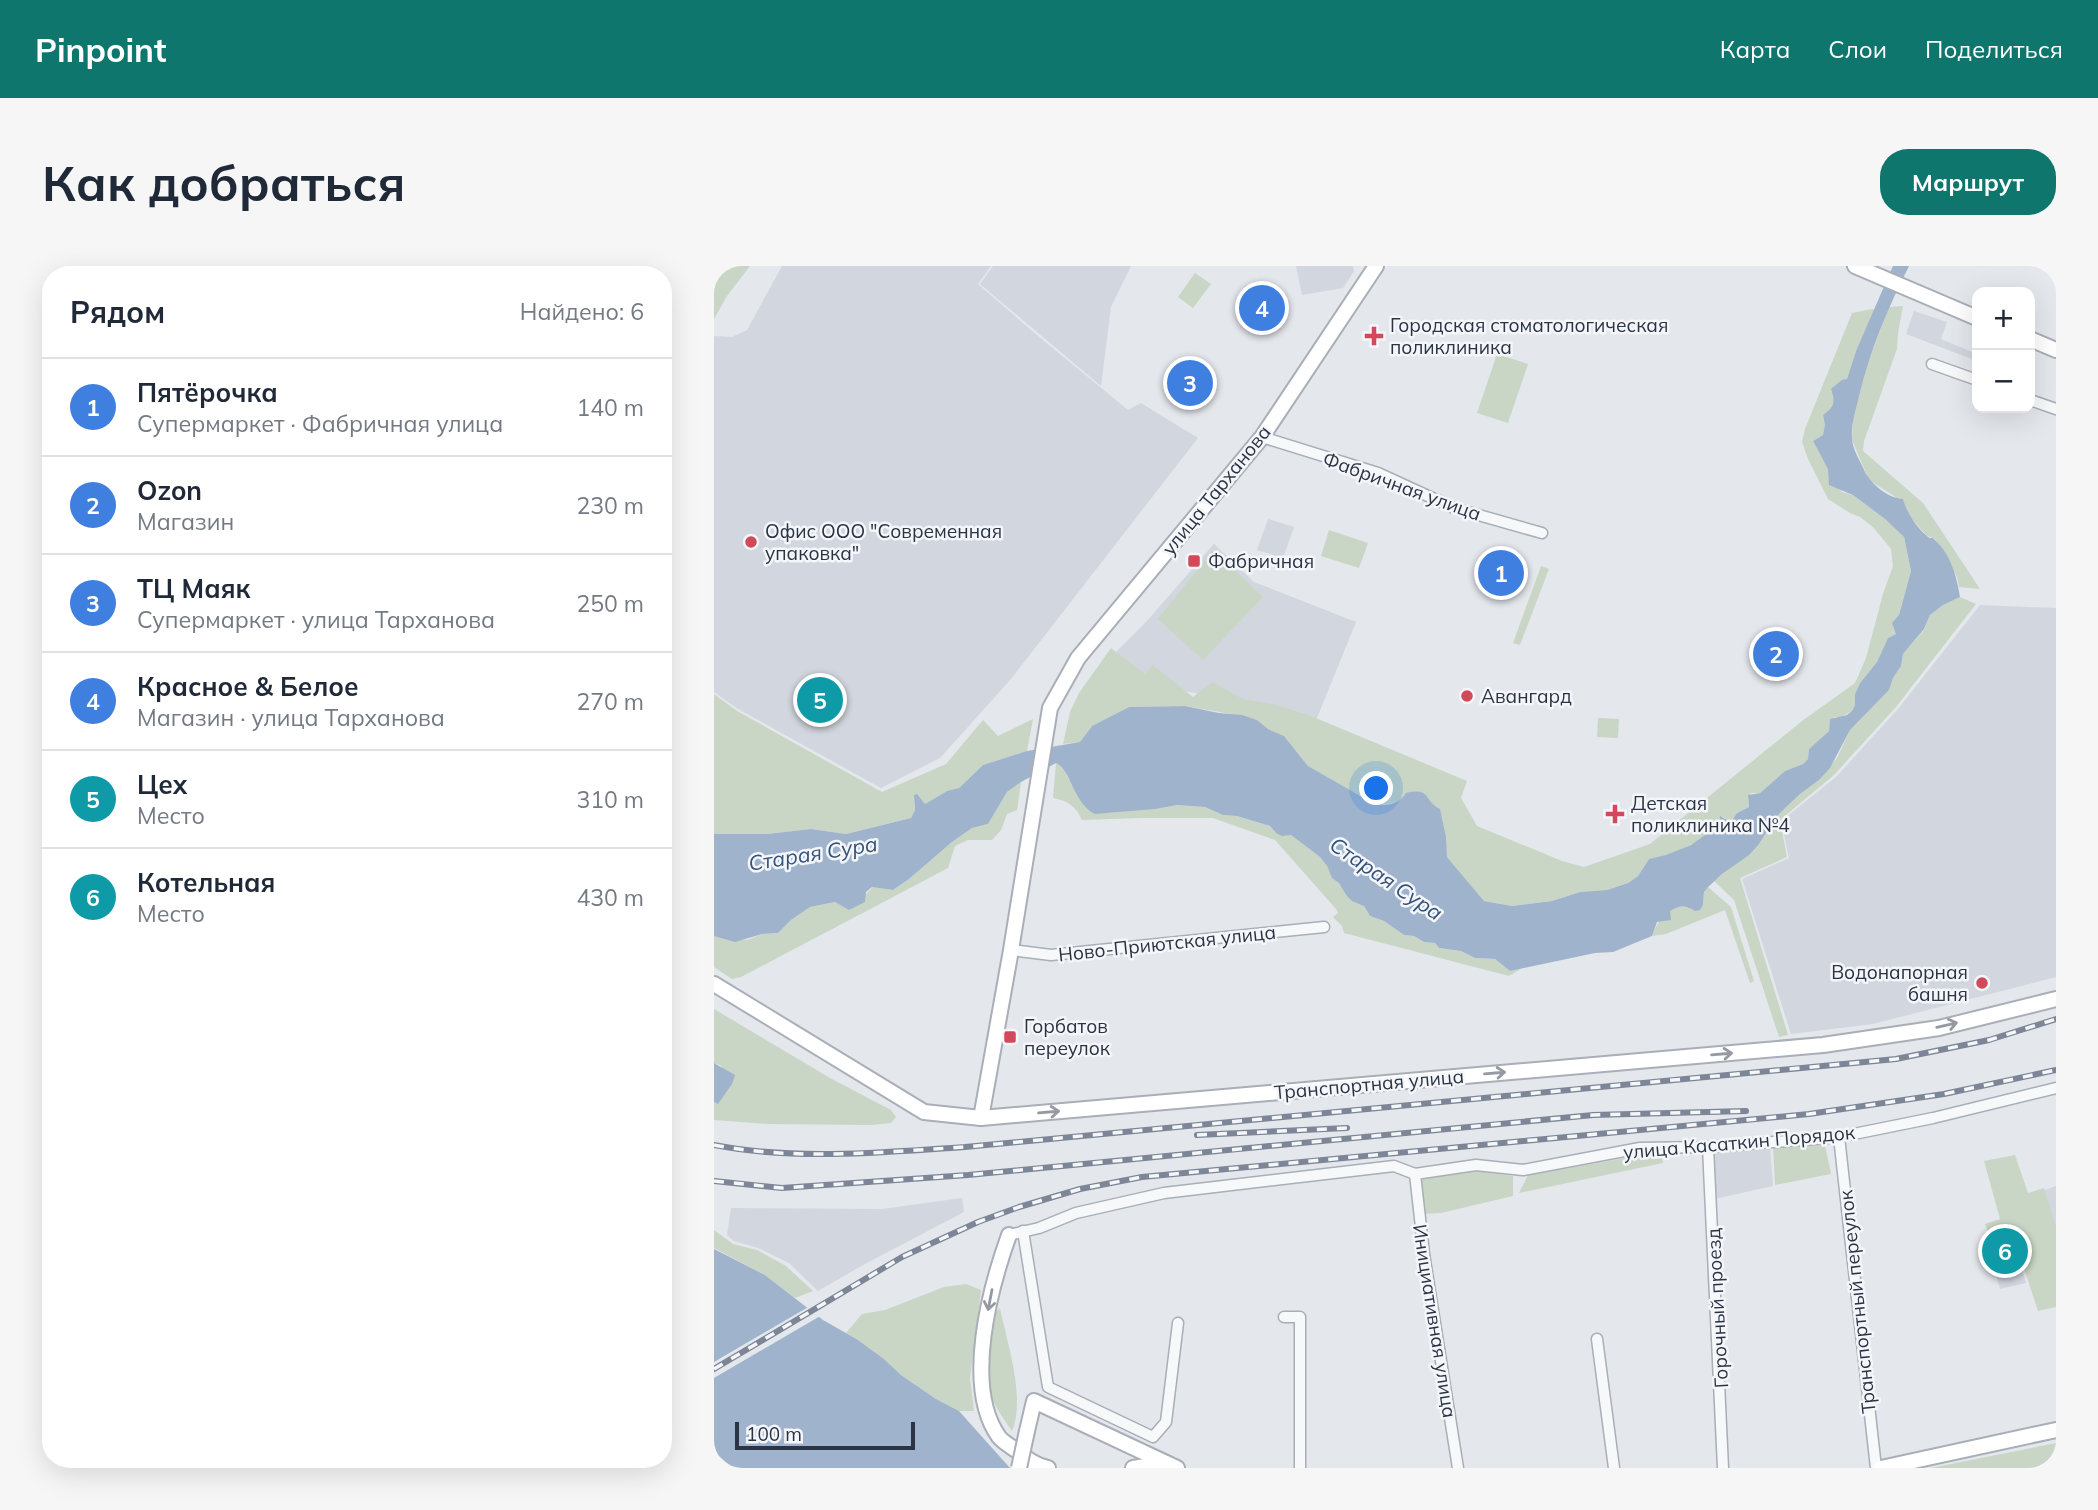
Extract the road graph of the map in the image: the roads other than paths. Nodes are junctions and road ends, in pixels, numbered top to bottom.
1 (1376, 266) edge
2 (1856, 266) edge
3 (1972, 316) edge
4 (2035, 341) edge
5 (2056, 350) edge
6 (1932, 364) dead end
7 (1972, 378) edge
8 (2035, 402) edge
9 (2056, 409) edge
10 (1262, 437) junction
11 (1542, 533) dead end
12 (1324, 927) dead end
13 (1011, 950) junction
14 (714, 984) edge
15 (2056, 999) edge
16 (2056, 1088) edge
17 (981, 1118) junction
18 (1839, 1137) junction
19 (1709, 1147) junction
20 (1415, 1174) junction
21 (1016, 1233) junction
22 (1284, 1317) dead end
23 (1178, 1323) dead end
24 (1597, 1339) dead end
25 (2056, 1430) edge
26 (1172, 1466) edge
27 (1018, 1468) edge
28 (1048, 1468) edge
29 (1133, 1468) edge
30 (1300, 1468) edge
31 (1458, 1468) edge
32 (1614, 1468) edge
33 (1723, 1468) edge
34 (1878, 1468) edge

1 - 10 main road, улица Тарханова
2 - 3 main road
4 - 5 main road
6 - 7 street
8 - 9 street
10 - 11 street, Фабричная улица
10 - 13 main road, улица Тарханова
12 - 13 street, Ново-Приютская улица
13 - 17 main road
14 - 17 main road, Транспортная улица
17 -> 15 main road, Транспортная улица
16 - 18 street, улица Касаткин Порядок
18 - 19 street, улица Касаткин Порядок
18 - 34 street, Транспортный переулок
19 - 20 street, улица Касаткин Порядок
19 - 33 street, Горочный проезд
20 - 21 street, улица Касаткин Порядок
20 - 31 street, Инициативная улица
21 - 23 street
21 -> 28 main road
22 - 30 street
24 - 32 street
25 - 34 main road
26 - 27 main road, bridge
26 - 29 main road

